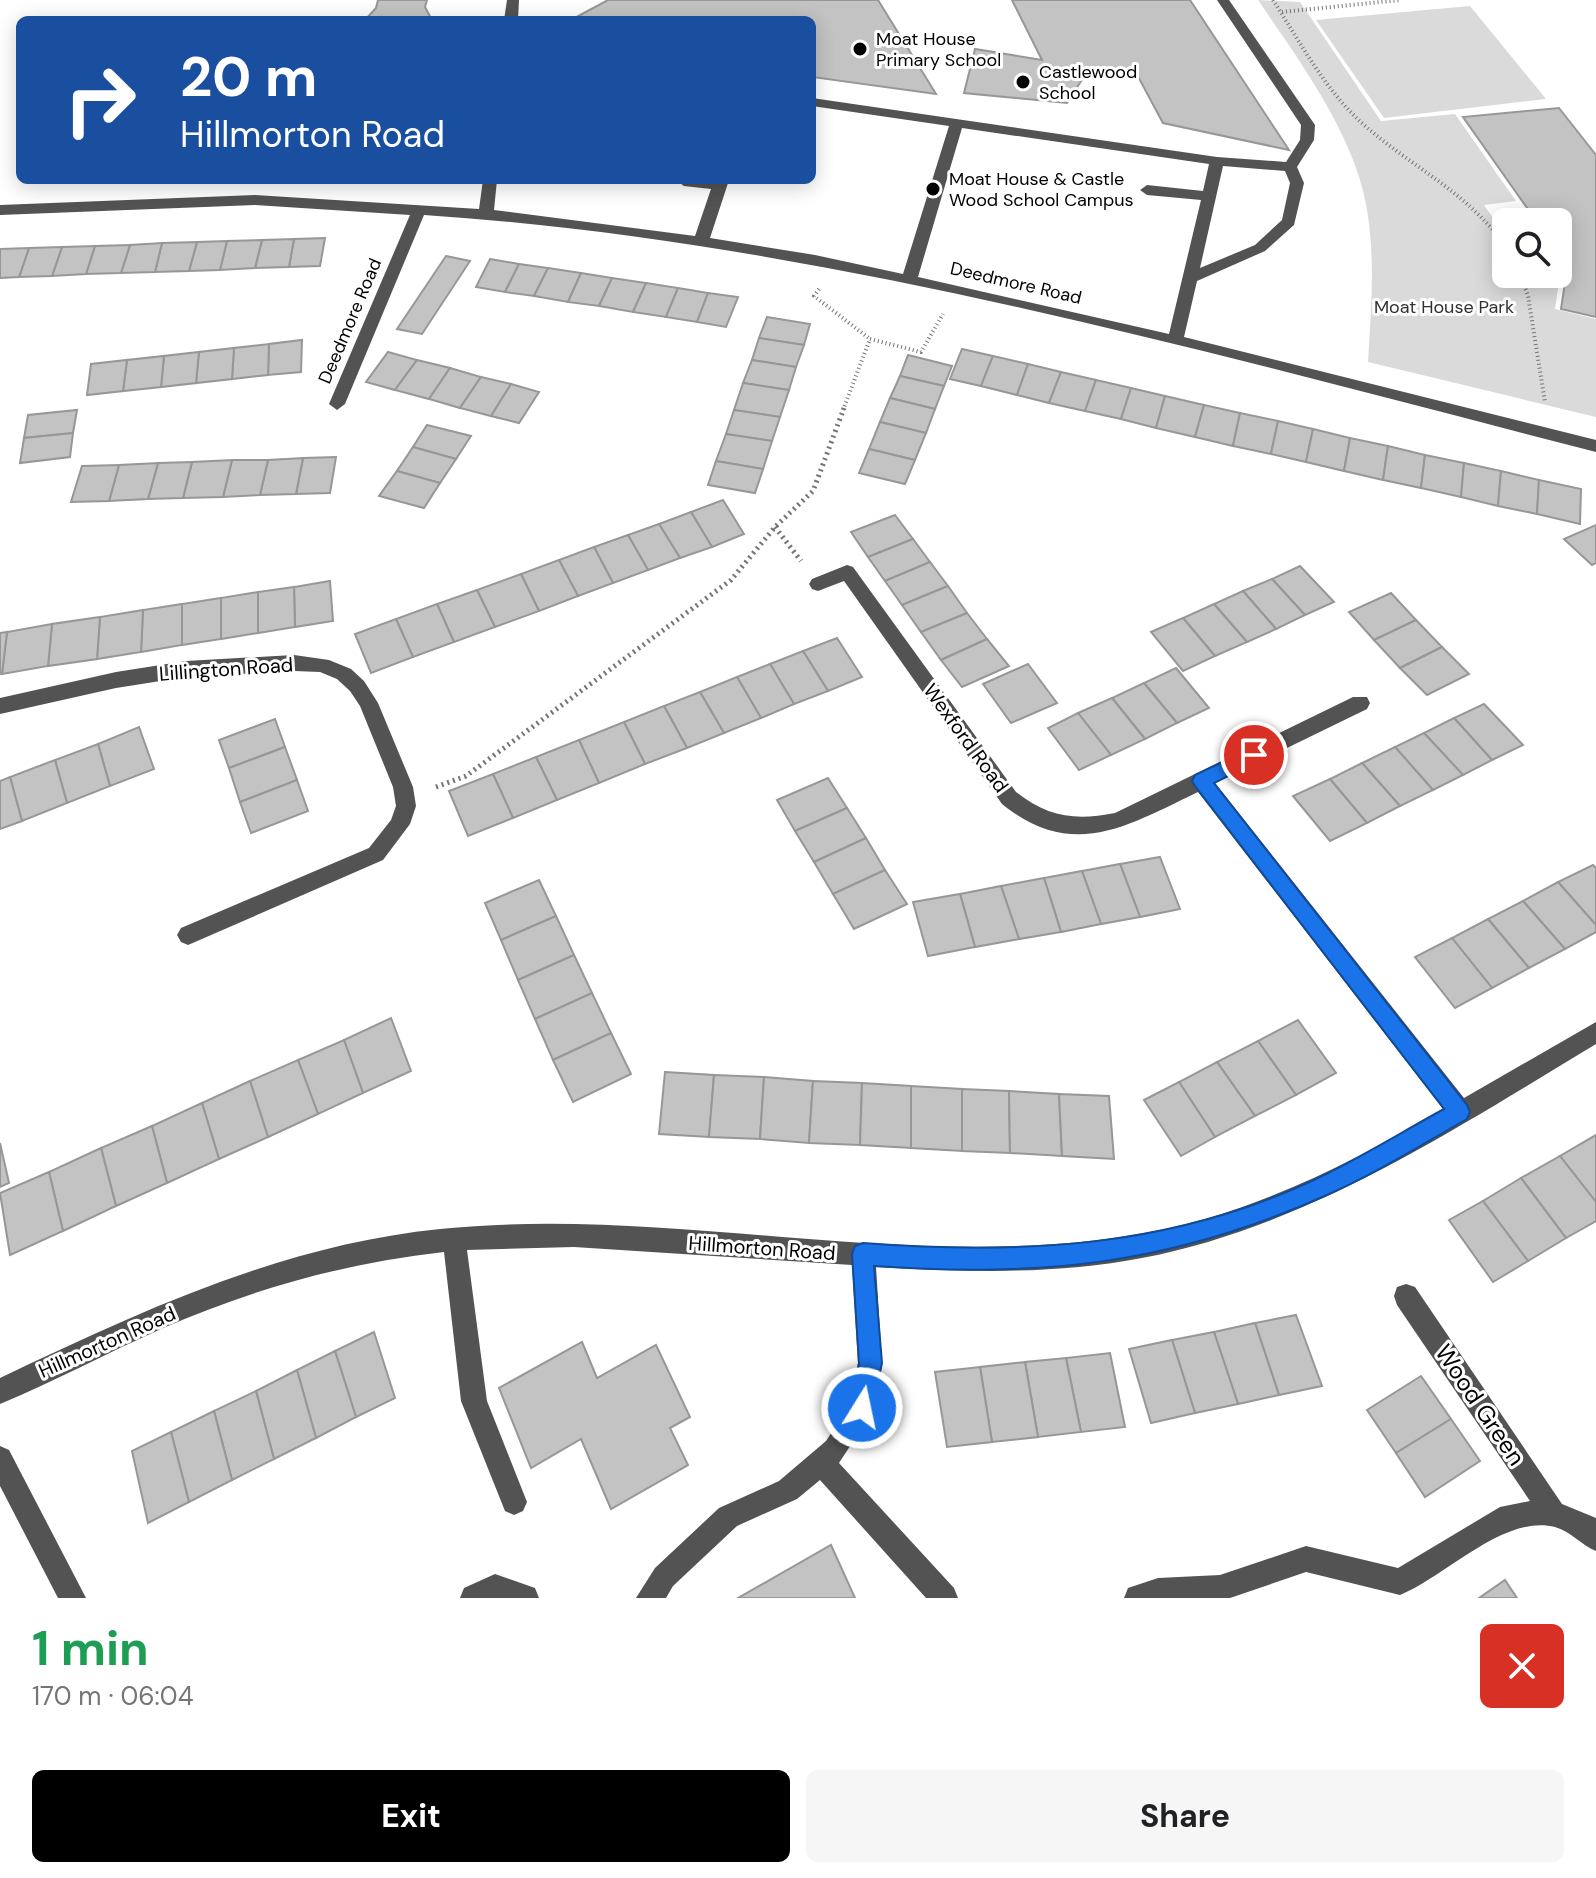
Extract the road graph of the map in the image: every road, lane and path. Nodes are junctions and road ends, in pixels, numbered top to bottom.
1 (1223, 0) edge
2 (1273, 0) edge
3 (1400, 0) edge
4 (1281, 12) junction
5 (816, 103) edge
6 (957, 123) junction
7 (1217, 161) junction
8 (1290, 167) junction
9 (490, 184) edge
10 (720, 184) edge
11 (1147, 190) dead end
12 (1209, 196) junction
13 (0, 210) edge
14 (419, 210) junction
15 (486, 214) junction
16 (1492, 230) edge
17 (701, 242) junction
18 (833, 263) junction
19 (1189, 278) junction
20 (909, 280) junction
21 (1525, 288) edge
22 (960, 291) junction
23 (870, 339) junction
24 (1175, 340) junction
25 (337, 404) dead end
26 (1546, 411) dead end
27 (1596, 446) edge
28 (775, 527) junction
29 (818, 584) joint
30 (1360, 703) dead end
31 (0, 706) edge
32 (1201, 781) junction
33 (405, 798) junction
34 (188, 935) dead end
35 (1596, 1032) edge
36 (1460, 1112) junction
37 (454, 1240) junction
38 (863, 1254) junction
39 (1406, 1296) dead end
40 (0, 1391) edge
41 (0, 1459) edge
42 (821, 1462) junction
43 (514, 1502) dead end
44 (1553, 1513) junction
45 (1596, 1538) edge
46 (72, 1598) edge
47 (474, 1598) edge
48 (525, 1598) edge
49 (650, 1598) edge
50 (944, 1598) edge
51 (1138, 1598) edge

1 - 8 street
2 - 4 path
3 - 4 path
4 - 16 path
5 - 6 street
6 - 7 street
6 - 20 street
7 - 8 street
7 - 12 street
8 - 19 street
9 - 15 street
10 - 17 street
11 - 12 street
12 - 19 street
13 - 14 street, Deedmore Road
14 - 15 street, Deedmore Road
14 - 25 street, Deedmore Road
15 - 17 street, Deedmore Road
17 - 18 street, Deedmore Road
18 - 20 street, Deedmore Road
18 - 23 path
19 - 24 street
20 - 22 street, Deedmore Road
21 - 26 path
22 - 23 path
22 - 24 street, Deedmore Road
23 - 28 path
24 - 27 street, Deedmore Road
28 - 29 path
28 - 33 path
29 - 32 street, Wexford Road
30 - 32 street, Wexford Road
31 - 33 street, Lillington Road
32 - 36 street
33 - 34 street
35 - 36 street, Hillmorton Road
36 - 38 street, Hillmorton Road
37 - 38 street, Hillmorton Road
37 - 40 street, Hillmorton Road
37 - 43 street
38 - 42 street
39 - 44 street, Wood Green
41 - 46 street
42 - 49 street
42 - 50 street
44 - 45 street
44 - 51 street
47 - 48 street

